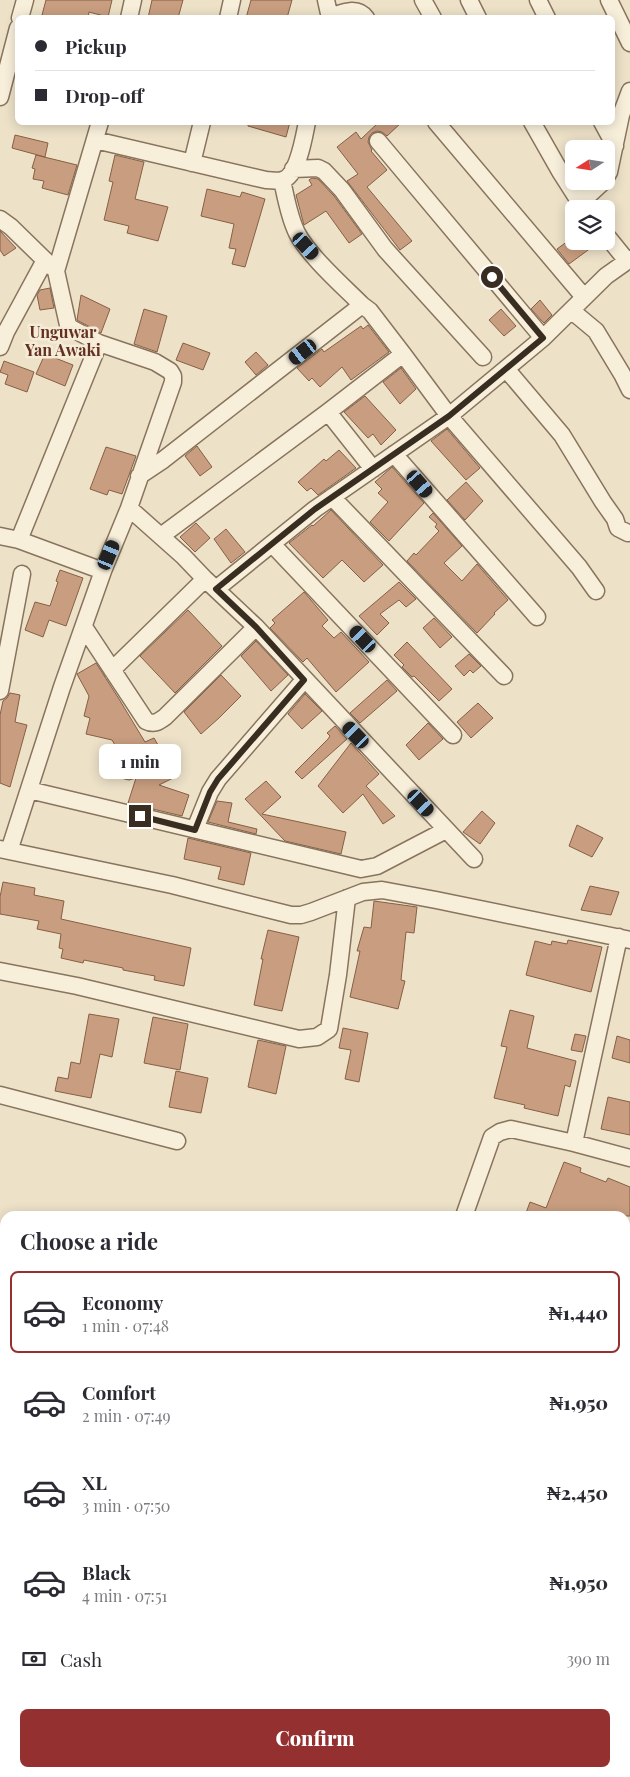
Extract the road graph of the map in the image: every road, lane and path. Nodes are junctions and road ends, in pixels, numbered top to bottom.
1 (25, 0) edge
2 (133, 0) edge
3 (232, 0) edge
4 (326, 0) edge
5 (424, 0) edge
6 (469, 0) edge
7 (538, 0) edge
8 (609, 0) edge
9 (21, 15) edge
10 (130, 15) edge
11 (229, 15) edge
12 (330, 15) edge
13 (338, 15) edge
14 (364, 15) edge
15 (432, 15) edge
16 (476, 15) edge
17 (546, 15) edge
18 (15, 40) edge
19 (630, 43) edge
20 (630, 91) edge
21 (0, 97) edge
22 (626, 122) edge
23 (99, 125) edge
24 (201, 125) edge
25 (306, 125) edge
26 (439, 125) edge
27 (534, 125) edge
28 (604, 125) edge
29 (95, 140) junction
30 (611, 140) edge
31 (378, 141) dead end
32 (615, 144) edge
33 (192, 163) junction
34 (288, 175) junction
35 (596, 190) edge
36 (578, 200) edge
37 (587, 200) edge
38 (0, 219) edge
39 (615, 245) edge
40 (629, 260) edge
41 (50, 266) junction
42 (584, 297) junction
43 (362, 305) junction
44 (572, 311) junction
45 (2, 336) edge
46 (543, 338) junction
47 (99, 343) junction
48 (404, 354) junction
49 (483, 357) dead end
50 (507, 370) junction
51 (630, 390) edge
52 (328, 412) junction
53 (449, 416) junction
54 (394, 454) junction
55 (373, 469) junction
56 (140, 476) junction
57 (332, 497) junction
58 (129, 508) junction
59 (628, 533) dead end
60 (0, 536) edge
61 (161, 536) junction
62 (19, 540) junction
63 (272, 544) junction
64 (103, 571) junction
65 (22, 574) dead end
66 (210, 584) junction
67 (596, 591) dead end
68 (538, 617) dead end
69 (84, 627) junction
70 (256, 627) junction
71 (112, 670) junction
72 (504, 676) dead end
73 (304, 680) junction
74 (0, 691) edge
75 (453, 735) dead end
76 (29, 790) junction
77 (195, 830) junction
78 (446, 830) junction
79 (5, 850) edge
80 (474, 859) dead end
81 (347, 898) junction
82 (624, 938) edge
83 (0, 971) edge
84 (0, 1095) edge
85 (177, 1141) dead end
86 (574, 1143) junction
87 (630, 1158) edge
88 (466, 1211) edge

1 - 9 street
2 - 10 street
3 - 11 street
4 - 12 street
5 - 15 street
6 - 16 street
7 - 17 street
8 - 19 street
13 - 14 street
18 - 21 street
20 - 22 street
22 - 32 street
23 - 29 street
24 - 33 street
25 - 34 street
26 - 42 street
27 - 36 street
28 - 30 street
29 - 33 street
29 - 41 street
31 - 46 street
33 - 34 street
34 - 43 street
34 - 49 street
35 - 37 street
38 - 41 street
39 - 40 street
40 - 42 street
41 - 45 street
41 - 47 street
42 - 44 street
43 - 48 street
43 - 56 street
44 - 46 street
44 - 51 street
46 - 50 street
47 - 56 street
47 - 62 street
48 - 52 street
48 - 53 street
50 - 53 street
50 - 59 street
52 - 55 street
52 - 61 street
53 - 54 street
53 - 67 street
54 - 55 street
54 - 68 street
55 - 57 street
56 - 58 street
57 - 63 street
57 - 72 street
58 - 61 street
58 - 64 street
60 - 62 street
61 - 66 street
62 - 64 street
63 - 66 street
63 - 75 street
64 - 69 street
65 - 74 street
66 - 70 street
66 - 71 street
69 - 71 street
69 - 76 street
70 - 71 street
70 - 73 street
73 - 77 street
73 - 78 street
76 - 77 street
76 - 79 street
77 - 78 street
78 - 80 street
79 - 81 street
81 - 82 street
81 - 83 street
82 - 86 street
84 - 85 street
86 - 87 street
86 - 88 street

